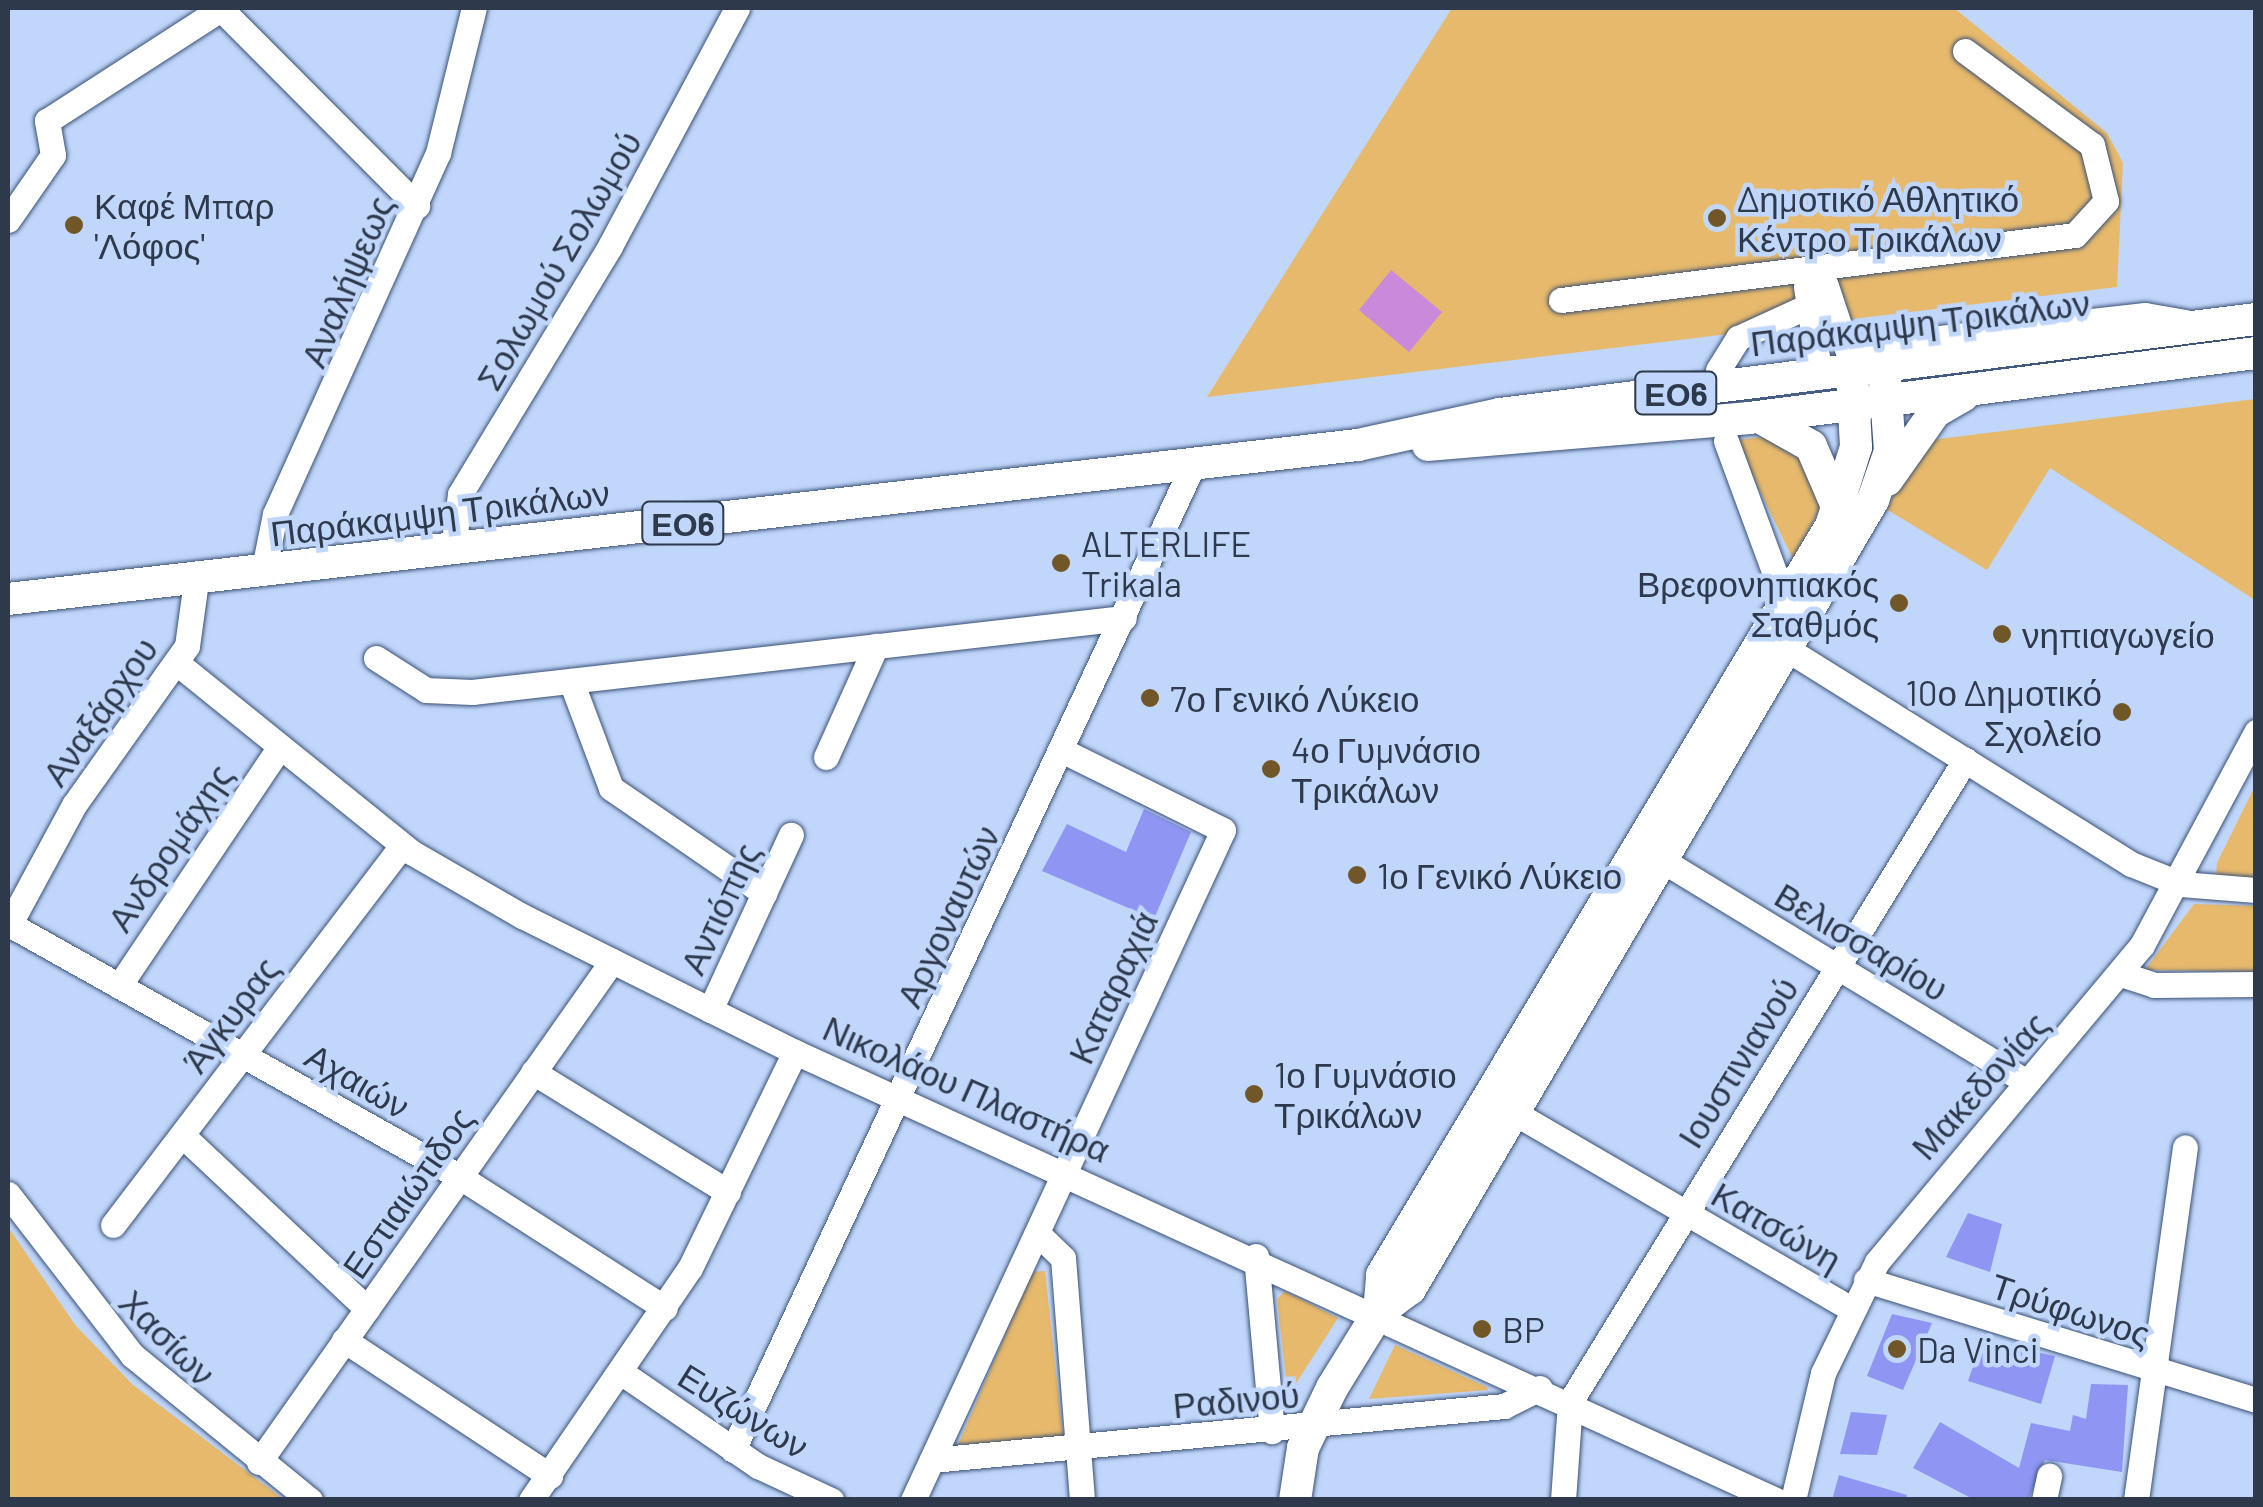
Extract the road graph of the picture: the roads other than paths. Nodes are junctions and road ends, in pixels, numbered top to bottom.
1 (474, 8) edge
2 (738, 8) edge
3 (1965, 50) dead end
4 (417, 206) junction
5 (8, 220) edge
6 (1812, 271) junction
7 (1818, 298) junction
8 (1562, 300) dead end
9 (2256, 319) edge
10 (2256, 353) edge
11 (1857, 361) junction
12 (1718, 370) dead end
13 (1973, 391) junction
14 (1888, 402) junction
15 (1855, 405) junction
16 (1738, 430) junction
17 (1358, 445) junction
18 (1194, 465) junction
19 (1873, 500) junction
20 (1839, 512) junction
21 (453, 550) junction
22 (263, 573) junction
23 (196, 581) junction
24 (1790, 589) junction
25 (8, 599) edge
26 (1124, 618) junction
27 (1772, 640) junction
28 (876, 646) junction
29 (376, 658) dead end
30 (177, 663) junction
31 (570, 681) junction
32 (2256, 732) edge
33 (279, 748) junction
34 (1064, 751) junction
35 (826, 757) dead end
36 (1965, 760) junction
37 (791, 836) dead end
38 (402, 845) junction
39 (1660, 859) junction
40 (2181, 884) junction
41 (2256, 890) edge
42 (764, 893) junction
43 (8, 926) edge
44 (612, 961) junction
45 (1838, 966) junction
46 (2121, 974) junction
47 (2256, 984) edge
48 (119, 986) junction
49 (710, 1010) junction
50 (795, 1052) junction
51 (243, 1054) junction
52 (533, 1072) junction
53 (2027, 1082) junction
54 (900, 1097) junction
55 (1513, 1112) junction
56 (182, 1135) junction
57 (2185, 1147) dead end
58 (1066, 1169) junction
59 (460, 1177) junction
60 (728, 1192) junction
61 (8, 1194) edge
62 (1686, 1213) junction
63 (113, 1226) dead end
64 (1037, 1233) junction
65 (1256, 1256) junction
66 (1866, 1280) junction
67 (666, 1308) junction
68 (367, 1309) junction
69 (1851, 1309) junction
70 (1379, 1312) junction
71 (344, 1340) junction
72 (2151, 1372) junction
73 (622, 1373) junction
74 (1540, 1388) junction
75 (2256, 1400) edge
76 (1570, 1402) junction
77 (1312, 1428) junction
78 (1272, 1432) junction
79 (1078, 1449) junction
80 (733, 1450) junction
81 (932, 1460) junction
82 (259, 1462) junction
83 (550, 1476) junction
84 (310, 1500) edge
85 (531, 1500) edge
86 (831, 1500) edge
87 (913, 1500) edge
88 (1082, 1500) edge
89 (1295, 1500) edge
90 (1563, 1500) edge
91 (1776, 1500) edge
92 (1793, 1500) edge
93 (2136, 1500) edge

1 - 4 street, Αναλήψεως
2 - 21 street, Σολωμού Σολωμού
3 - 6 street
4 - 5 street
4 - 22 street, Αναλήψεως
6 - 7 street
6 - 8 street
7 - 11 street
7 - 11 street
7 - 12 street
9 - 11 main road, Παράκαμψη Τρικάλων / ΕΟ6
10 - 13 main road, Παράκαμψη Τρικάλων / ΕΟ6
11 - 14 main road
11 - 15 main road
11 - 17 main road, Παράκαμψη Τρικάλων / ΕΟ6
13 - 14 main road, Παράκαμψη Τρικάλων / ΕΟ6
13 - 19 main road
14 - 15 main road, Παράκαμψη Τρικάλων / ΕΟ6
14 - 19 main road
15 - 16 main road, Παράκαμψη Τρικάλων / ΕΟ6
15 - 20 main road
16 - 17 main road, Παράκαμψη Τρικάλων / ΕΟ6
16 - 20 main road
16 - 24 street
17 - 18 main road, Παράκαμψη Τρικάλων / ΕΟ6
18 - 21 main road, Παράκαμψη Τρικάλων / ΕΟ6
18 - 26 street, Αργοναυτών
19 - 27 main road
20 - 24 main road
21 - 22 main road, Παράκαμψη Τρικάλων / ΕΟ6
22 - 23 main road, Παράκαμψη Τρικάλων / ΕΟ6
23 - 25 main road, Παράκαμψη Τρικάλων / ΕΟ6
23 - 30 street, Αναξάρχου
24 - 27 main road
26 - 28 street
26 - 34 street, Αργοναυτών
27 - 36 street
27 - 39 main road
27 - 70 main road
28 - 31 street
28 - 35 street
29 - 31 street
30 - 33 street, Νικολάου Πλαστήρα
30 - 43 street, Αναξάρχου
31 - 42 street
32 - 40 street, Μακεδονίας
33 - 38 street, Νικολάου Πλαστήρα
33 - 48 street, Ανδρομάχης
34 - 54 street, Αργοναυτών
34 - 58 street, Καταραχιά
36 - 40 street
36 - 45 street, Ιουστινιανού
37 - 42 street, Αντιόπης
38 - 44 street, Νικολάου Πλαστήρα
38 - 51 street, Άγκυρας
39 - 45 street, Βελισσαρίου
39 - 55 main road
40 - 41 street
40 - 46 street, Μακεδονίας
42 - 49 street, Αντιόπης
43 - 48 street, Αχαιών
44 - 49 street, Νικολάου Πλαστήρα
44 - 52 street, Εστιαιώτιδος
45 - 53 street, Βελισσαρίου
45 - 62 street, Ιουστινιανού
46 - 47 street
46 - 53 street, Μακεδονίας
48 - 51 street, Αχαιών
49 - 50 street, Νικολάου Πλαστήρα
50 - 54 street, Νικολάου Πλαστήρα
50 - 60 street
51 - 56 street, Άγκυρας
51 - 59 street, Αχαιών
52 - 59 street, Εστιαιώτιδος
52 - 60 street
53 - 66 street, Μακεδονίας
54 - 58 street, Νικολάου Πλαστήρα
54 - 80 street, Αργοναυτών
55 - 62 street, Κατσώνη
55 - 70 main road
56 - 63 street, Άγκυρας
56 - 68 street
57 - 72 street
58 - 64 street, Καταραχιά
58 - 65 street, Νικολάου Πλαστήρα
59 - 67 street, Αχαιών
59 - 68 street, Εστιαιώτιδος
60 - 67 street
61 - 82 street, Χασίων
62 - 69 street, Κατσώνη
62 - 76 street, Ιουστινιανού
64 - 79 street
64 - 81 street, Καταραχιά
65 - 70 street, Νικολάου Πλαστήρα
65 - 78 street
66 - 69 street, Μακεδονίας
66 - 72 street, Τρύφωνος
67 - 73 street
68 - 71 street, Εστιαιώτιδος
69 - 92 street, Μακεδονίας
70 - 74 street, Νικολάου Πλαστήρα
70 - 77 main road
71 - 82 street, Εστιαιώτιδος
71 - 83 street
72 - 75 street, Τρύφωνος
72 - 93 street
73 - 80 street, Ευζώνων
73 - 83 street
74 - 76 street, Νικολάου Πλαστήρα
74 - 77 street, Ραδινού
76 - 90 street
76 - 91 street, Νικολάου Πλαστήρα
77 - 78 street, Ραδινού
77 - 89 main road
78 - 79 street, Ραδινού
79 - 81 street, Ραδινού
79 - 88 street
80 - 86 street, Ευζώνων
81 - 87 street, Καταραχιά
82 - 84 street, Χασίων
83 - 85 street

